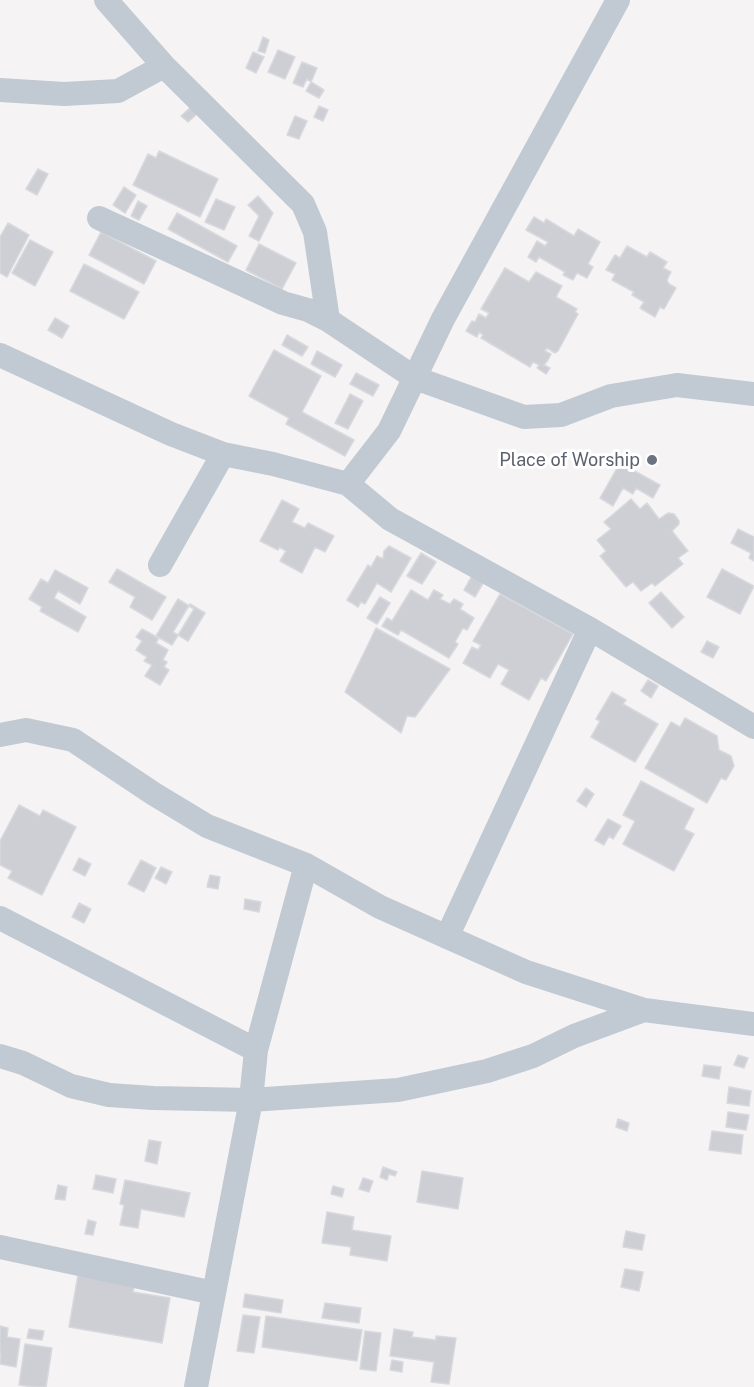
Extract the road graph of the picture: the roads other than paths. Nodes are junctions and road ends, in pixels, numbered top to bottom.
1 (106, 0) edge
2 (618, 0) edge
3 (164, 66) junction
4 (0, 90) edge
5 (99, 218) dead end
6 (328, 320) junction
7 (0, 355) edge
8 (415, 378) junction
9 (754, 394) edge
10 (223, 454) junction
11 (348, 484) junction
12 (160, 565) dead end
13 (590, 629) junction
14 (0, 718) edge
15 (754, 727) edge
16 (26, 730) junction
17 (0, 735) edge
18 (306, 865) junction
19 (0, 918) edge
20 (447, 937) junction
21 (644, 1010) junction
22 (754, 1024) edge
23 (256, 1050) junction
24 (0, 1056) edge
25 (251, 1100) junction
26 (0, 1247) edge
27 (214, 1293) junction
28 (196, 1387) edge

1 - 3 street
2 - 8 street
3 - 4 street
3 - 6 street
5 - 6 street
6 - 8 street
7 - 10 street
8 - 9 street
8 - 11 street
10 - 11 street
10 - 12 street
11 - 13 street
13 - 15 street
13 - 20 street
14 - 16 street
16 - 17 street
16 - 18 street
18 - 20 street
18 - 23 street
19 - 23 street
20 - 21 street
21 - 22 street
21 - 25 street
23 - 25 street
24 - 25 street
25 - 27 street
26 - 27 street
27 - 28 street

